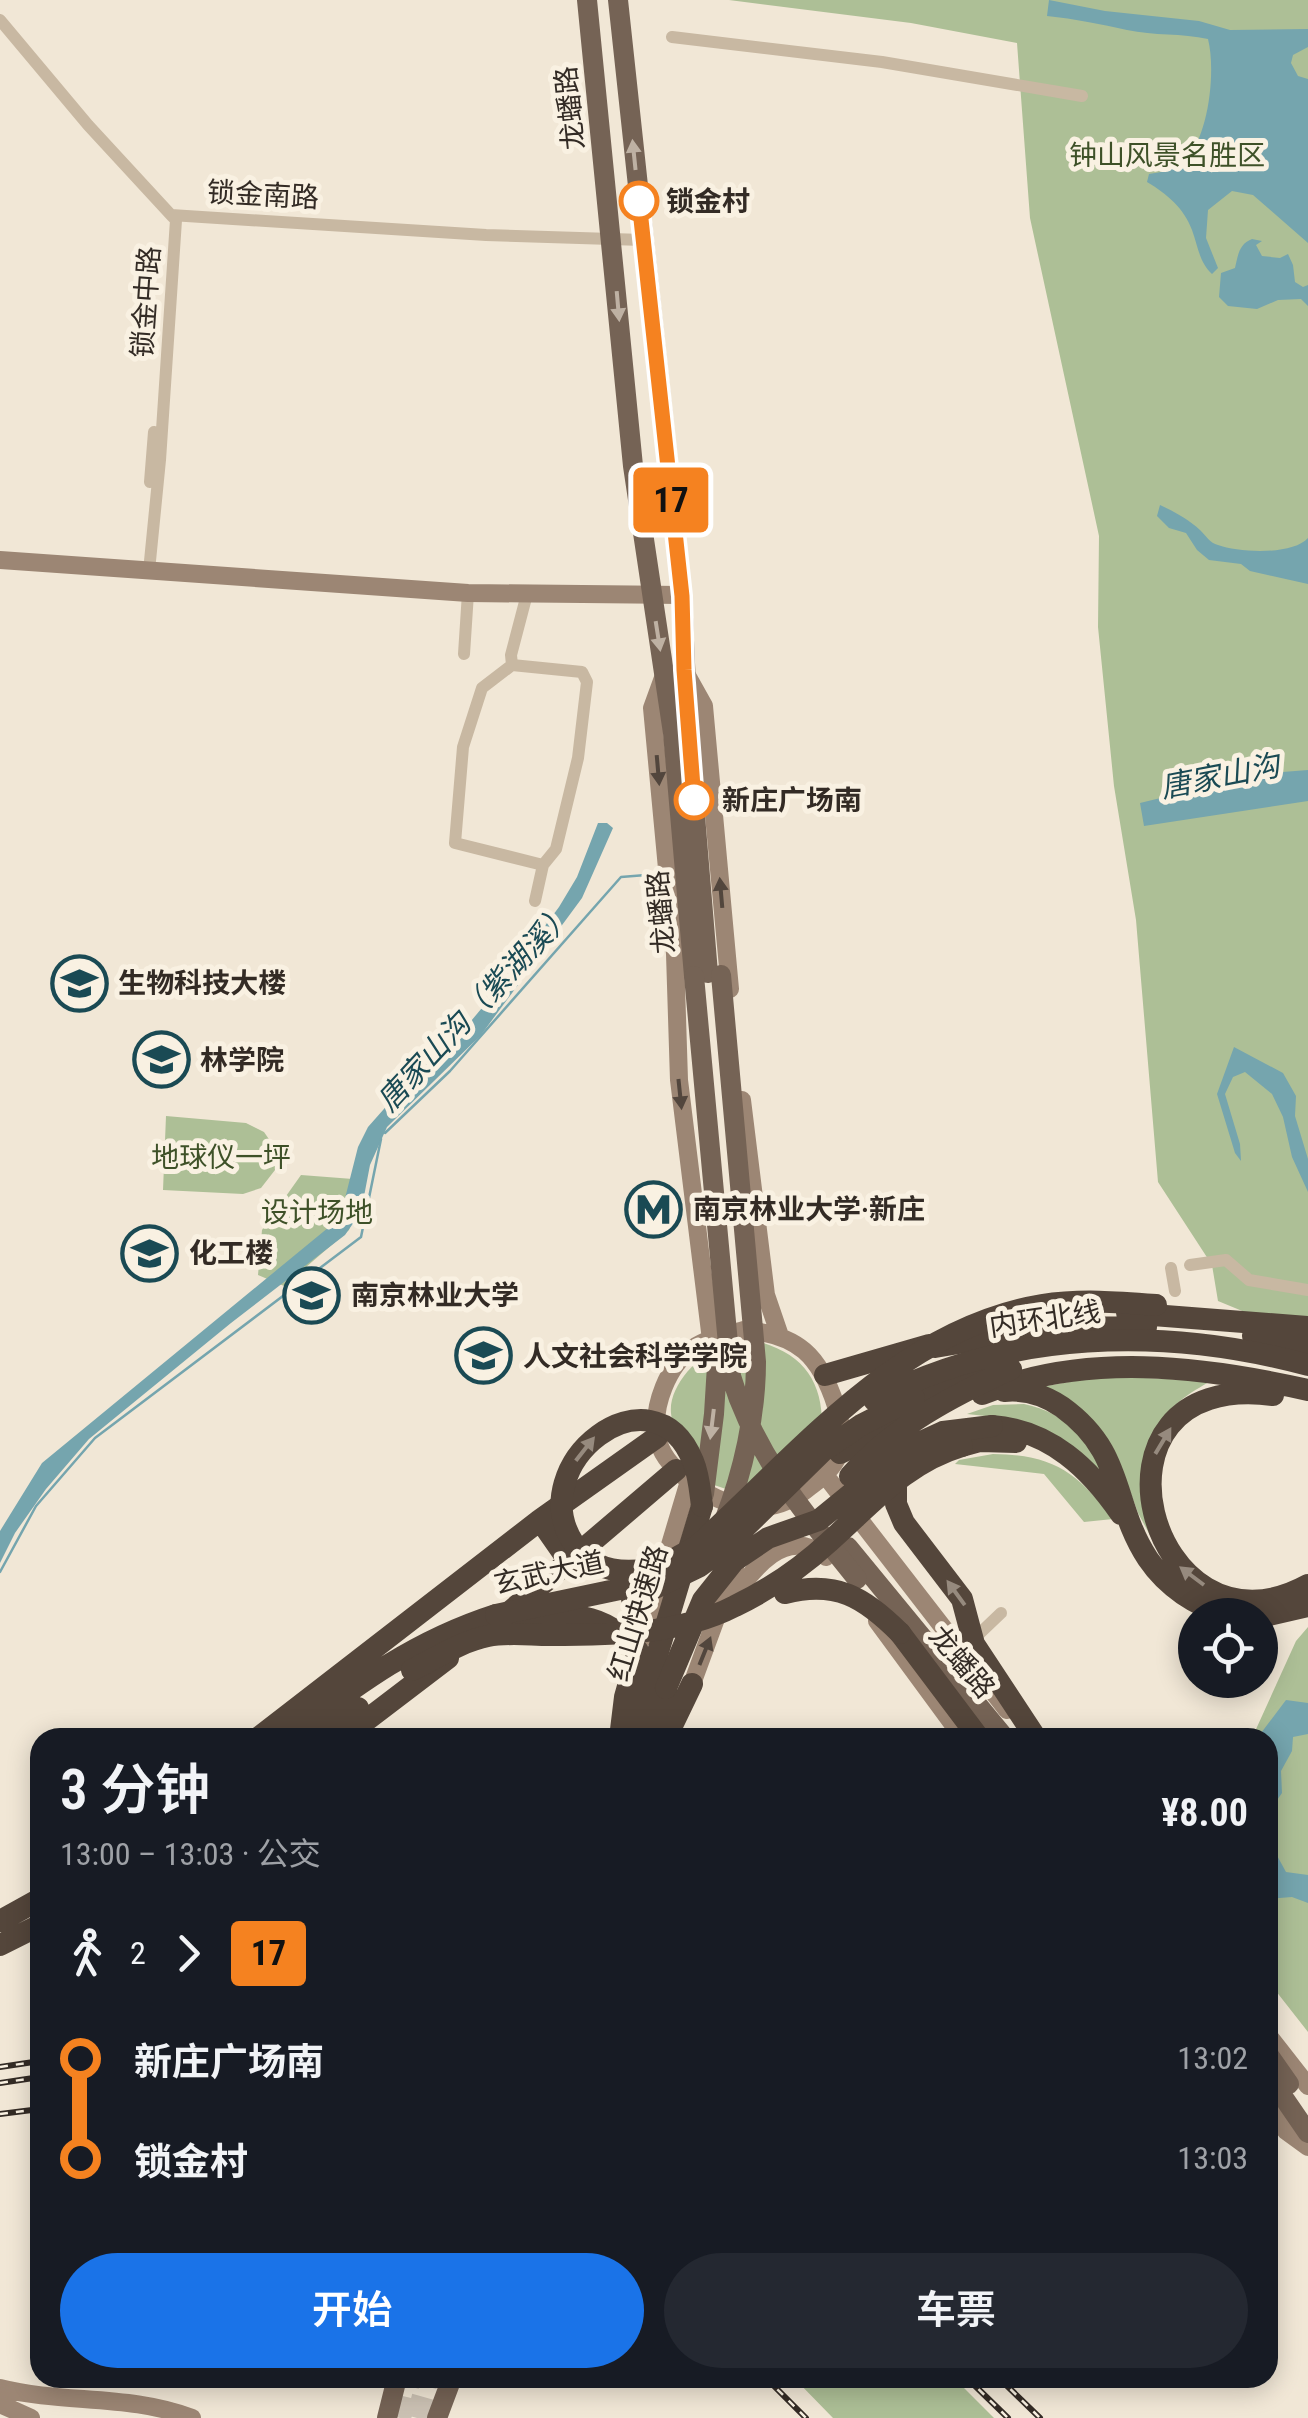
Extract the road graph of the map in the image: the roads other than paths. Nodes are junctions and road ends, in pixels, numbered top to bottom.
1 (587, 0) edge
2 (618, 0) edge
3 (0, 20) edge
4 (672, 38) dead end
5 (1082, 96) dead end
6 (171, 215) junction
7 (643, 240) junction
8 (612, 241) junction
9 (0, 560) edge
10 (146, 570) junction
11 (468, 593) junction
12 (527, 594) junction
13 (682, 596) junction
14 (651, 597) junction
15 (464, 654) dead end
16 (512, 665) junction
17 (674, 672) junction
18 (679, 718) junction
19 (543, 866) junction
20 (535, 901) dead end
21 (675, 954) junction
22 (724, 966) junction
23 (686, 979) joint
24 (1190, 1265) dead end
25 (1171, 1268) dead end
26 (1308, 1290) edge
27 (1166, 1298) junction
28 (1261, 1326) junction
29 (1308, 1326) edge
30 (780, 1336) junction
31 (712, 1340) junction
32 (1308, 1348) edge
33 (904, 1351) junction
34 (1308, 1365) edge
35 (1011, 1369) junction
36 (825, 1375) junction
37 (1308, 1381) edge
38 (1308, 1390) edge
39 (986, 1392) junction
40 (1308, 1401) edge
41 (920, 1414) junction
42 (996, 1433) junction
43 (657, 1438) junction
44 (807, 1441) junction
45 (840, 1453) junction
46 (825, 1475) junction
47 (683, 1476) junction
48 (792, 1502) junction
49 (702, 1506) junction
50 (754, 1507) junction
51 (540, 1520) junction
52 (819, 1520) junction
53 (1135, 1533) junction
54 (570, 1564) junction
55 (670, 1564) junction
56 (838, 1567) junction
57 (1308, 1584) edge
58 (1191, 1598) edge
59 (1308, 1606) edge
60 (726, 1613) junction
61 (1000, 1613) dead end
62 (1278, 1614) edge
63 (489, 1631) junction
64 (978, 1634) dead end
65 (638, 1651) junction
66 (692, 1684) joint
67 (666, 1688) junction
68 (626, 1697) junction
69 (271, 1728) edge
70 (299, 1728) edge
71 (330, 1728) edge
72 (358, 1728) edge
73 (615, 1728) edge
74 (621, 1728) edge
75 (635, 1728) edge
76 (652, 1728) edge
77 (674, 1728) edge
78 (955, 1728) edge
79 (972, 1728) edge
80 (980, 1728) edge
81 (997, 1728) edge
82 (1024, 1728) edge
83 (1026, 1728) edge
84 (30, 1904) edge
85 (0, 1920) edge
86 (30, 1930) edge
87 (0, 1945) edge
88 (1278, 2048) edge
89 (1278, 2073) edge
90 (1308, 2086) edge
91 (1278, 2089) edge
92 (1278, 2121) edge
93 (1307, 2129) edge
94 (0, 2388) edge
95 (394, 2388) edge
96 (448, 2388) edge
97 (0, 2404) edge
98 (31, 2418) edge
99 (192, 2418) edge
100 (387, 2418) edge
101 (438, 2418) edge

1 - 8 main road, 龙蟠路
7 -> 2 main road, 龙蟠路
3 - 6 street, 锁金南路
4 - 5 street
6 - 8 street, 锁金南路
6 - 10 street, 锁金中路
7 - 8 street, 锁金南路
7 - 13 main road, 龙蟠路
8 -> 14 main road, 龙蟠路
9 - 10 main road
10 - 11 main road
11 - 12 main road
11 - 15 street
12 - 14 main road
12 - 16 street
13 - 14 main road
13 - 17 main road, 龙蟠路
14 -> 17 main road, 龙蟠路
16 - 19 street
16 - 19 street
17 - 18 main road, 龙蟠路
17 -> 21 main road
22 -> 17 main road
18 - 80 main road, 龙蟠路, bridge
18 - 81 main road, 龙蟠路, bridge
19 - 20 street
21 - 23 main road
21 -> 31 main road
22 - 30 main road
22 - 67 main road, bridge
23 -> 49 main road, bridge
24 - 26 street
25 - 27 street
27 - 28 highway
27 - 44 highway, bridge
28 - 29 highway
28 - 33 highway
30 - 31 main road
30 - 36 main road
31 - 43 main road
32 - 33 highway
33 - 36 highway
34 - 44 highway, 内环北线, bridge
35 - 37 highway, 内环北线
35 - 41 highway, bridge
35 - 63 highway, 玄武大道, bridge
36 - 45 main road
38 - 39 highway
39 - 41 highway
39 - 53 highway
57 -> 40 highway
41 - 45 highway
41 - 52 highway, bridge
83 -> 41 highway
42 - 52 highway, 红山快速路, bridge
42 - 53 highway
42 - 60 highway, bridge
43 - 47 main road
43 - 51 highway
44 - 55 highway, 玄武大道, bridge
45 - 46 main road
46 - 48 main road
46 - 82 main road, 龙蟠路
47 - 50 main road
47 - 54 highway
47 - 65 main road
48 - 50 main road
48 - 56 main road, 龙蟠路
55 -> 49 highway, bridge
49 - 75 highway, 红山快速路, bridge
50 - 60 main road
51 - 54 highway
51 - 69 highway
52 - 67 highway, 红山快速路, bridge
53 - 58 highway
54 - 63 highway
55 - 70 highway, 玄武大道, bridge
56 - 60 main road
56 - 78 main road, 龙蟠路
59 - 62 highway
60 - 63 highway, bridge
66 -> 60 main road
60 - 79 highway, bridge
61 - 64 street
63 - 65 highway
63 - 71 highway, bridge
63 - 72 highway
65 - 68 highway
66 - 77 highway
67 - 76 highway, 红山快速路
68 - 73 main road
68 - 74 highway
84 - 85 highway
86 - 87 highway
88 - 90 main road
89 - 93 main road
91 - 93 main road
92 - 93 main road
94 - 99 main road
95 - 100 main road
96 - 101 main road
97 - 98 main road

